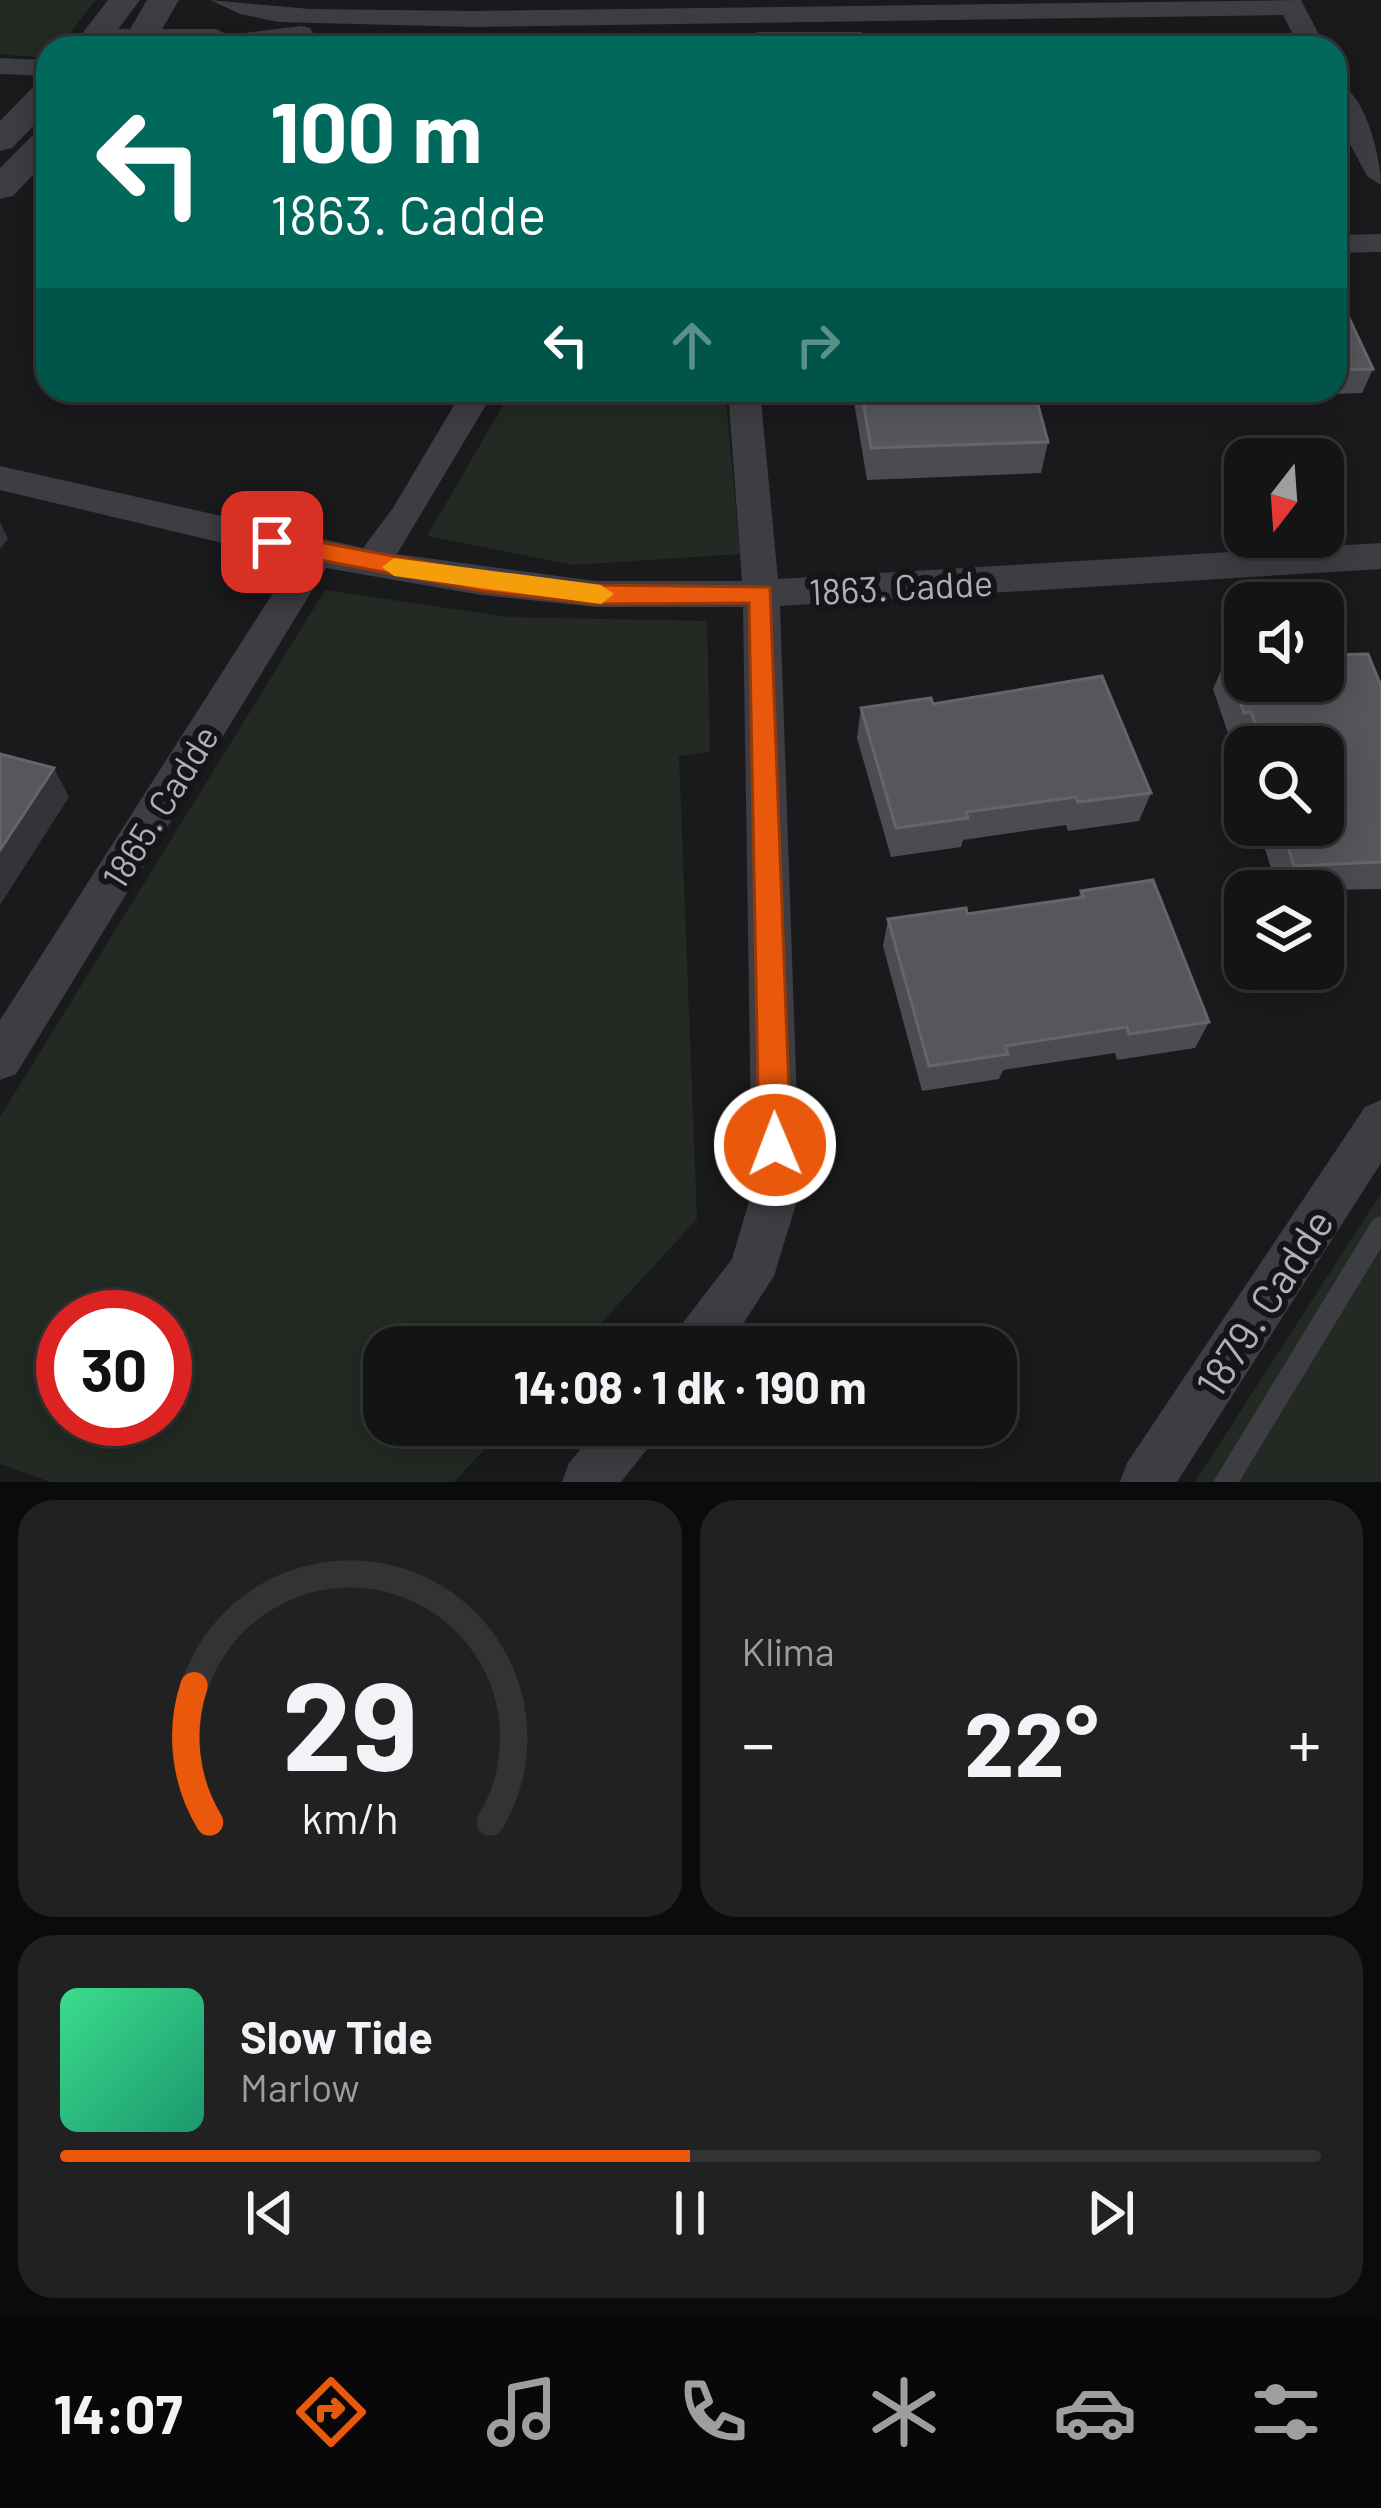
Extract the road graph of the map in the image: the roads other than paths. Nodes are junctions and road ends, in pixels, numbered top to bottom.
1 (224, 0) edge
2 (1290, 3) edge
3 (560, 8) edge
4 (270, 12) junction
5 (713, 16) junction
6 (472, 19) junction
7 (105, 25) edge
8 (149, 25) edge
9 (246, 36) edge
10 (290, 36) edge
11 (715, 36) edge
12 (1307, 36) edge
13 (0, 66) edge
14 (36, 68) edge
15 (36, 104) edge
16 (1347, 112) edge
17 (0, 141) edge
18 (36, 151) edge
19 (1381, 176) edge
20 (0, 188) edge
21 (1381, 243) edge
22 (1347, 244) edge
23 (472, 402) edge
24 (745, 402) edge
25 (0, 478) edge
26 (317, 553) junction
27 (1381, 556) edge
28 (370, 563) junction
29 (761, 594) junction
30 (0, 1059) edge
31 (1381, 1122) edge
32 (1381, 1227) edge
33 (714, 1326) edge
34 (617, 1446) edge
35 (587, 1482) edge
36 (1146, 1482) edge
37 (1225, 1482) edge

1 - 4 street
2 - 5 street
2 - 12 street
3 - 5 street
3 - 6 street
4 - 6 street
4 - 8 street
5 - 11 street
6 - 10 street
7 - 8 street
8 - 9 street
13 - 14 street
15 - 17 street
16 - 19 street
18 - 20 street
21 - 22 street
23 - 28 street
24 - 29 street
25 - 26 street, 1863. Cadde
26 - 28 street, 1863. Cadde
26 - 30 street, 1865. Cadde
27 - 29 street, 1863. Cadde
28 - 29 street, 1863. Cadde
29 - 33 street
31 - 36 street, 1879. Cadde
32 - 37 lane
34 - 35 street

